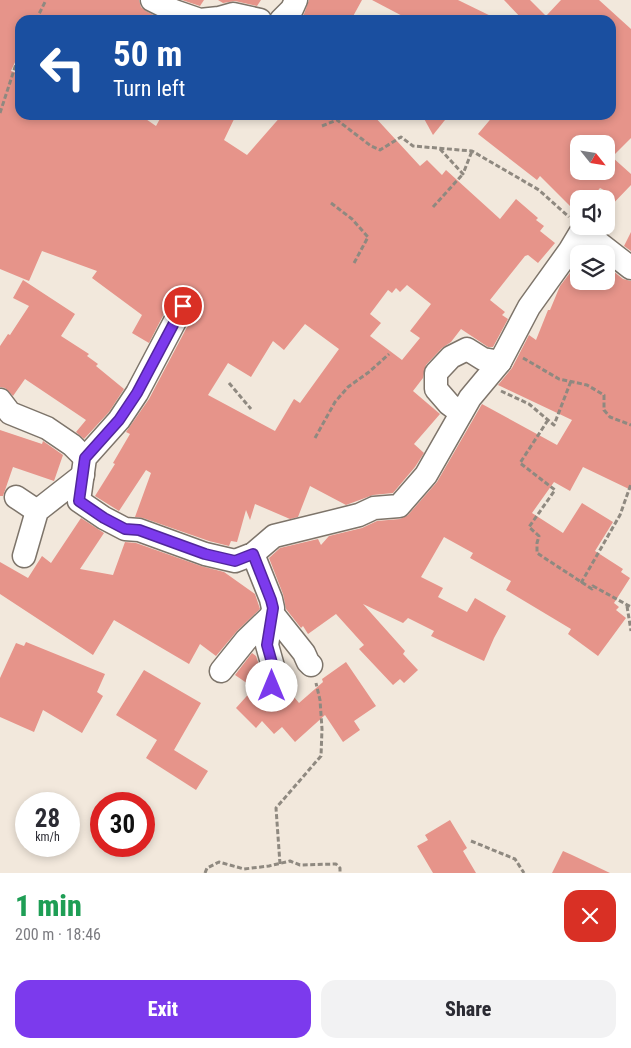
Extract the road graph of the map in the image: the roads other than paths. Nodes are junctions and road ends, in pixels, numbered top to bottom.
1 (152, 0) edge
2 (296, 0) edge
3 (186, 15) edge
4 (286, 15) edge
5 (631, 268) edge
6 (183, 306) dead end
7 (503, 356) junction
8 (3, 407) edge
9 (461, 413) junction
10 (84, 467) junction
11 (16, 497) dead end
12 (37, 511) junction
13 (253, 554) junction
14 (24, 556) dead end
15 (273, 614) junction
16 (311, 665) road end
17 (221, 671) dead end
18 (272, 686) dead end

1 - 3 street
2 - 4 street
5 - 7 street
6 - 10 street
7 - 9 street
7 - 9 street
8 - 10 street
9 - 13 street
10 - 12 street
10 - 13 street
11 - 12 street
12 - 14 street
13 - 15 street
15 - 16 street
15 - 17 street
15 - 18 street

